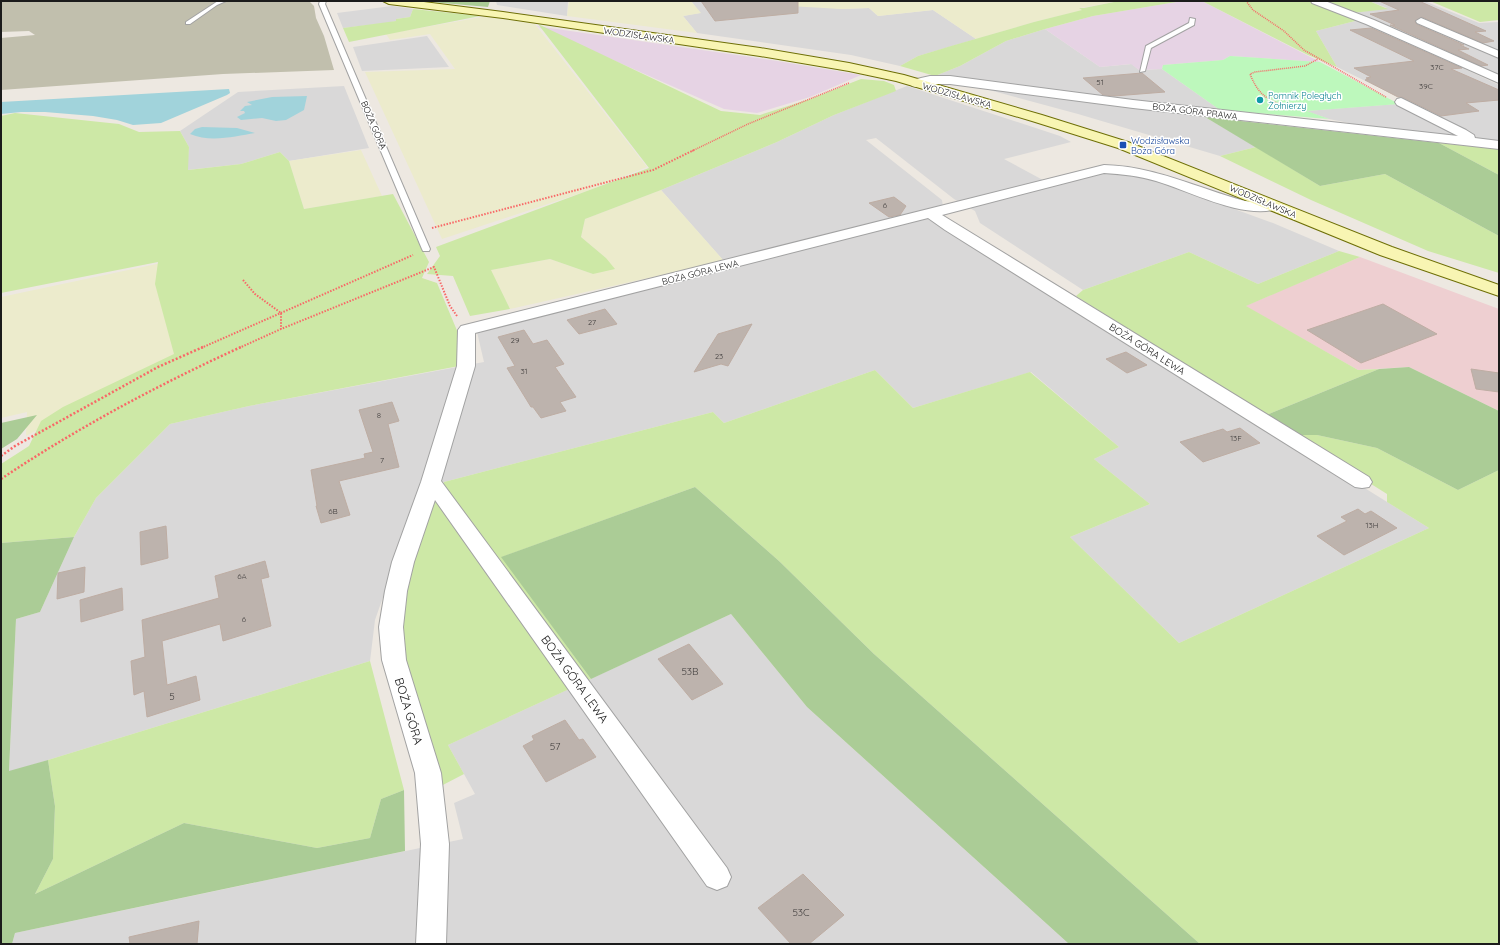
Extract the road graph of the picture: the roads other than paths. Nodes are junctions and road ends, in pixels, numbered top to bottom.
1 (223, 1) edge
2 (323, 1) edge
3 (389, 1) edge
4 (1316, 1) edge
5 (1192, 19) dead end
6 (1421, 21) dead end
7 (188, 23) dead end
8 (1499, 55) edge
9 (1142, 71) dead end
10 (1499, 79) edge
11 (916, 83) junction
12 (1401, 102) dead end
13 (1474, 142) junction
14 (1499, 144) edge
15 (1273, 206) junction
16 (932, 214) junction
17 (426, 249) road end
18 (1499, 292) edge
19 (467, 330) joint
20 (430, 482) junction
21 (1362, 482) dead end
22 (717, 877) dead end
23 (432, 944) edge

1 - 7 lane
2 - 17 lane, BOŻA GÓRA
3 - 11 main road, WODZISŁAWSKA
4 - 10 street
5 - 9 lane
6 - 8 street
11 - 13 street, BOŻA GÓRA PRAWA
11 - 15 main road, WODZISŁAWSKA
12 - 13 street, BOŻA GÓRA PRAWA
13 - 14 street, BOŻA GÓRA PRAWA
15 - 16 street, BOŻA GÓRA LEWA
15 - 18 main road, WODZISŁAWSKA
16 - 19 street, BOŻA GÓRA LEWA
16 - 21 street, BOŻA GÓRA LEWA
19 - 20 street, BOŻA GÓRA
20 - 22 street, BOŻA GÓRA LEWA
20 - 23 street, BOŻA GÓRA

